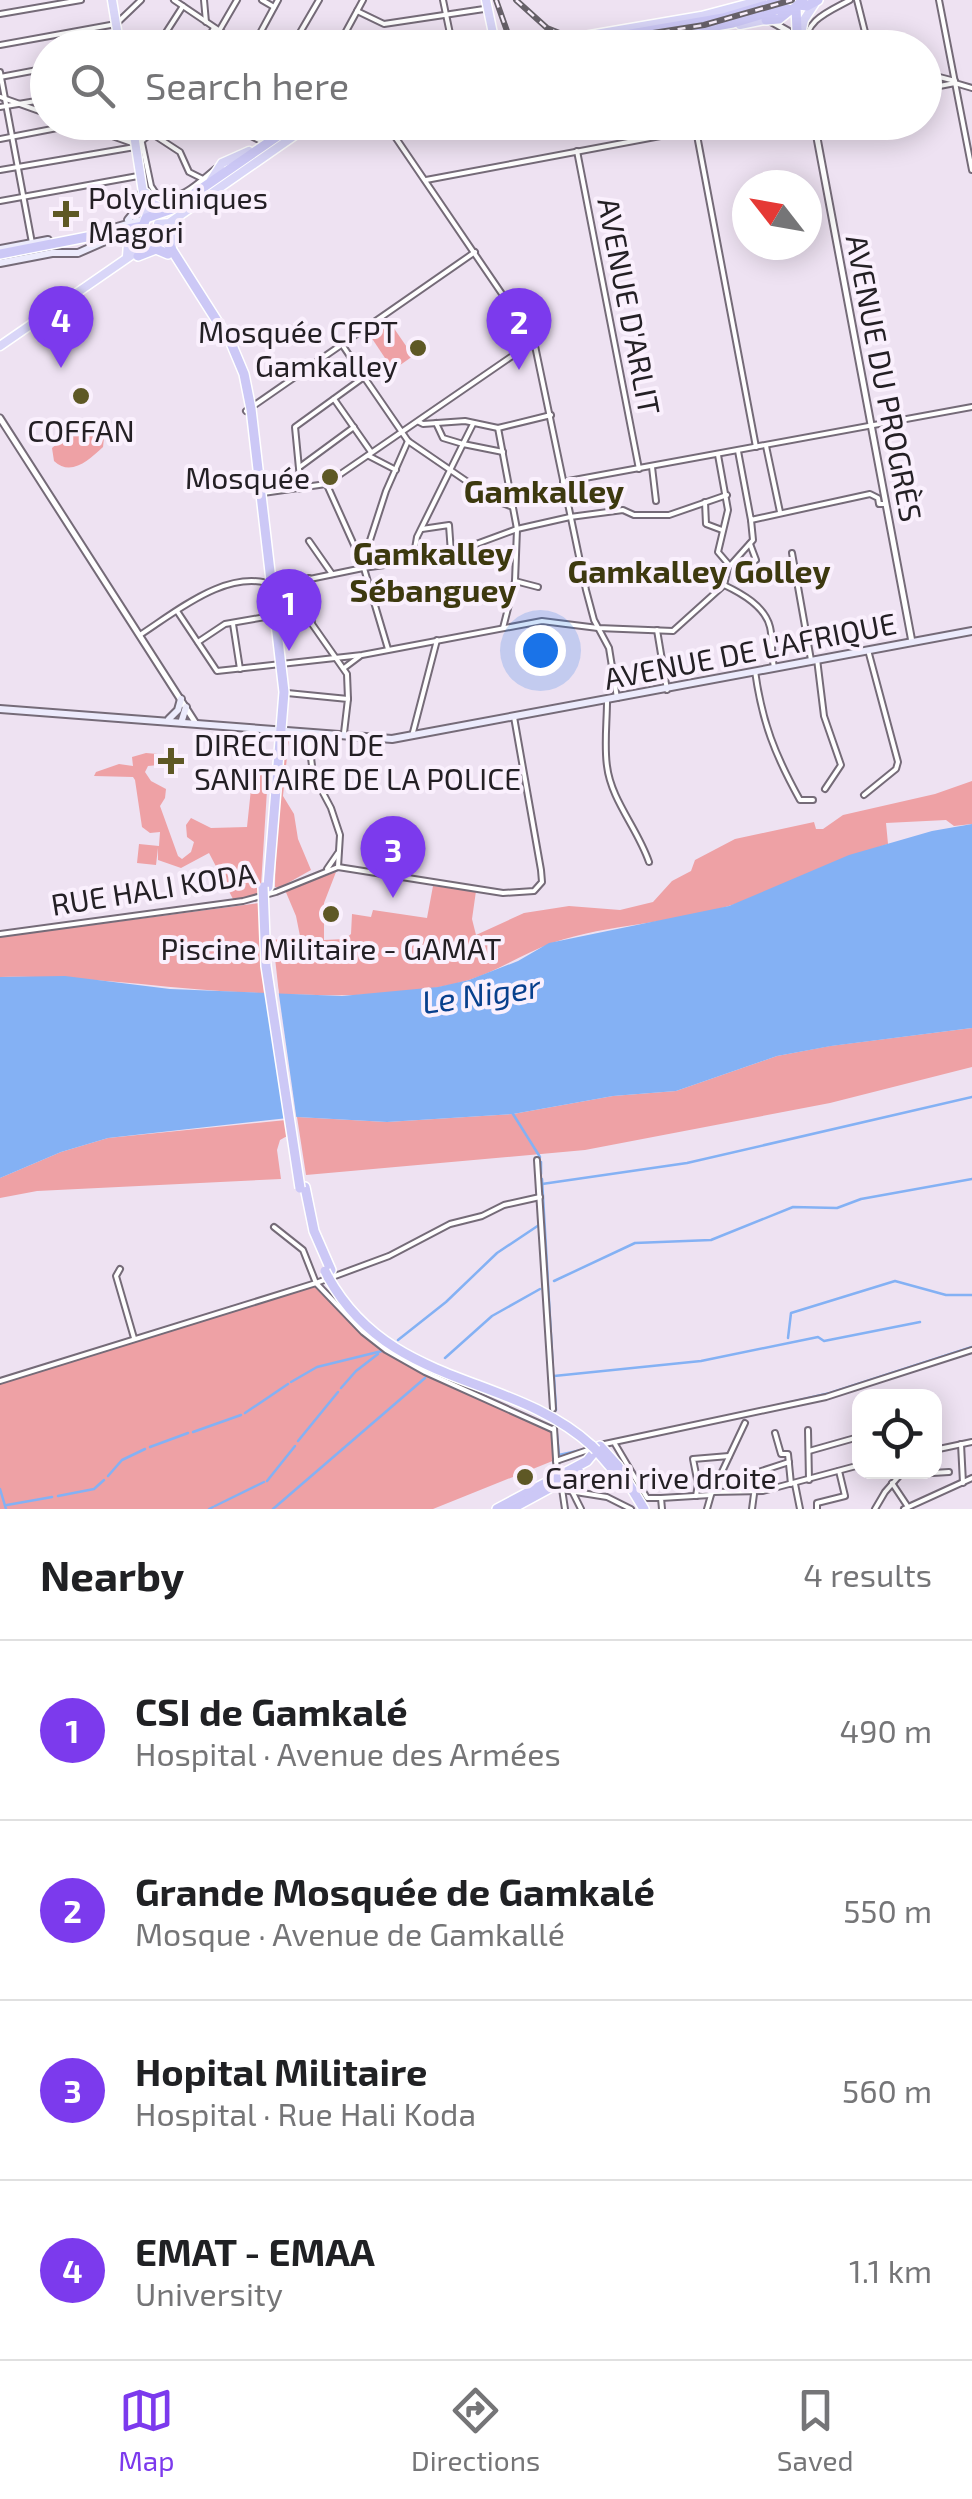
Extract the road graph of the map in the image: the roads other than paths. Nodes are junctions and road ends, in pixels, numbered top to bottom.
1 (81, 0) edge
2 (112, 0) edge
3 (141, 0) edge
4 (174, 0) edge
5 (204, 0) edge
6 (237, 0) edge
7 (262, 0) edge
8 (278, 0) edge
9 (319, 0) edge
10 (363, 0) edge
11 (443, 0) edge
12 (850, 0) edge
13 (857, 0) edge
14 (939, 0) edge
15 (762, 1) edge
16 (484, 3) edge
17 (797, 4) edge
18 (183, 6) junction
19 (274, 7) junction
20 (357, 11) junction
21 (0, 14) edge
22 (446, 15) junction
23 (765, 20) junction
24 (206, 22) junction
25 (116, 24) junction
26 (216, 29) joint
27 (83, 30) edge
28 (117, 30) edge
29 (168, 30) edge
30 (262, 30) edge
31 (302, 30) edge
32 (347, 30) edge
33 (449, 30) edge
34 (489, 30) edge
35 (619, 30) edge
36 (653, 30) edge
37 (692, 30) edge
38 (712, 30) edge
39 (786, 30) edge
40 (796, 30) edge
41 (803, 30) edge
42 (808, 30) edge
43 (864, 30) edge
44 (30, 40) edge
45 (0, 45) edge
46 (30, 71) edge
47 (0, 75) edge
48 (942, 78) edge
49 (955, 82) junction
50 (942, 85) edge
51 (972, 88) edge
52 (3, 102) edge
53 (30, 102) edge
54 (19, 104) junction
55 (30, 108) edge
56 (30, 133) edge
57 (12, 137) junction
58 (0, 139) edge
59 (125, 140) edge
60 (136, 140) edge
61 (142, 140) edge
62 (160, 140) edge
63 (264, 140) edge
64 (271, 140) edge
65 (281, 140) edge
66 (287, 140) edge
67 (398, 140) edge
68 (639, 140) edge
69 (698, 140) edge
70 (817, 140) edge
71 (137, 144) junction
72 (577, 151) junction
73 (17, 166) junction
74 (0, 170) edge
75 (972, 170) edge
76 (141, 177) junction
77 (426, 180) junction
78 (205, 183) junction
79 (144, 192) junction
80 (22, 197) junction
81 (0, 201) edge
82 (179, 212) junction
83 (150, 224) junction
84 (129, 226) junction
85 (113, 233) junction
86 (32, 243) junction
87 (475, 252) junction
88 (171, 254) junction
89 (0, 256) edge
90 (138, 256) junction
91 (125, 260) junction
92 (534, 341) junction
93 (343, 345) junction
94 (0, 346) edge
95 (364, 377) junction
96 (334, 398) junction
97 (972, 407) edge
98 (248, 410) junction
99 (551, 414) junction
100 (0, 418) edge
101 (418, 421) junction
102 (436, 422) junction
103 (473, 424) junction
104 (872, 425) junction
105 (354, 427) junction
106 (498, 428) junction
107 (403, 432) junction
108 (408, 441) junction
109 (463, 444) junction
110 (766, 446) junction
111 (756, 447) junction
112 (738, 451) junction
113 (502, 452) junction
114 (371, 455) junction
115 (718, 455) junction
116 (652, 466) junction
117 (300, 467) junction
118 (451, 469) junction
119 (639, 469) junction
120 (397, 470) junction
121 (326, 484) junction
122 (564, 484) junction
123 (301, 489) junction
124 (259, 494) junction
125 (726, 495) junction
126 (512, 500) junction
127 (656, 501) dead end
128 (704, 502) junction
129 (886, 504) junction
130 (513, 508) junction
131 (780, 512) junction
132 (570, 516) junction
133 (752, 520) junction
134 (422, 528) junction
135 (517, 530) junction
136 (723, 530) junction
137 (309, 542) dead end
138 (750, 544) junction
139 (792, 553) dead end
140 (451, 554) junction
141 (414, 560) junction
142 (756, 560) dead end
143 (730, 566) junction
144 (363, 567) junction
145 (332, 574) junction
146 (309, 578) junction
147 (515, 581) junction
148 (270, 584) junction
149 (724, 586) junction
150 (538, 587) dead end
151 (177, 611) junction
152 (274, 616) junction
153 (233, 622) junction
154 (503, 628) junction
155 (598, 628) junction
156 (656, 630) junction
157 (972, 631) edge
158 (140, 635) junction
159 (437, 640) junction
160 (198, 642) junction
161 (912, 642) junction
162 (388, 649) junction
163 (868, 650) junction
164 (362, 655) junction
165 (336, 658) junction
166 (814, 660) junction
167 (280, 662) junction
168 (774, 667) junction
169 (344, 668) junction
170 (240, 669) junction
171 (755, 671) junction
172 (668, 690) junction
173 (282, 692) junction
174 (616, 698) junction
175 (348, 699) junction
176 (607, 700) junction
177 (184, 703) junction
178 (0, 709) edge
179 (514, 717) junction
180 (167, 720) junction
181 (181, 721) junction
182 (195, 722) junction
183 (279, 730) junction
184 (308, 733) junction
185 (412, 736) junction
186 (343, 737) junction
187 (825, 789) dead end
188 (864, 795) dead end
189 (813, 800) dead end
190 (338, 853) junction
191 (649, 862) dead end
192 (338, 867) junction
193 (327, 869) junction
194 (0, 934) edge
195 (537, 1160) dead end
196 (540, 1197) junction
197 (274, 1227) dead end
198 (120, 1269) dead end
199 (316, 1283) junction
200 (134, 1338) junction
201 (972, 1350) edge
202 (0, 1381) edge
203 (554, 1409) dead end
204 (745, 1423) dead end
205 (808, 1430) dead end
206 (775, 1433) dead end
207 (852, 1439) edge
208 (972, 1442) edge
209 (615, 1444) junction
210 (961, 1444) junction
211 (597, 1450) junction
212 (942, 1450) edge
213 (809, 1451) junction
214 (729, 1456) junction
215 (556, 1461) junction
216 (789, 1462) junction
217 (852, 1468) edge
218 (839, 1472) junction
219 (942, 1472) edge
220 (948, 1472) dead end
221 (972, 1478) edge
222 (896, 1479) edge
223 (809, 1480) junction
224 (560, 1483) junction
225 (892, 1483) junction
226 (963, 1483) junction
227 (793, 1484) junction
228 (572, 1490) junction
229 (751, 1492) junction
230 (711, 1493) junction
231 (696, 1496) junction
232 (661, 1498) junction
233 (533, 1502) edge
234 (808, 1502) dead end
235 (512, 1506) edge
236 (800, 1507) edge
237 (910, 1508) edge
238 (497, 1509) edge
239 (565, 1509) edge
240 (581, 1509) edge
241 (631, 1509) edge
242 (642, 1509) edge
243 (662, 1509) edge
244 (708, 1509) edge
245 (752, 1509) edge
246 (816, 1509) edge
247 (876, 1509) edge

1 - 21 street
2 - 25 main road
3 - 25 street
4 - 18 street
5 - 24 street
6 - 26 street
7 - 19 street
8 - 19 street
9 - 31 street
10 - 20 street
11 - 22 street
12 - 42 street
13 - 43 street
14 - 49 street
15 - 35 main road
16 - 22 street
16 - 34 main road
17 - 23 highway
17 - 36 highway
17 - 37 highway
17 - 40 highway
17 - 41 main road
18 - 24 street
18 - 29 street
19 - 30 street
20 - 22 street
20 - 32 street
22 - 33 street
23 - 38 main road
23 - 39 street
24 - 26 street
25 - 27 street
25 - 28 main road
44 - 45 street
46 - 47 street
47 - 52 street
48 - 49 street
49 - 50 street
49 - 51 street
49 - 75 street
52 - 54 street
52 - 57 street
53 - 54 street
54 - 55 street
56 - 57 street
57 - 58 street
57 - 73 street
59 - 71 street
60 - 71 main road
61 - 71 street
62 - 78 street
63 - 78 main road
64 - 78 highway
65 - 82 highway
66 - 82 main road
67 - 77 street
68 - 72 street
69 - 111 street
70 - 104 street, AVENUE DU PROGRÈS
71 - 73 street
71 - 76 main road
71 - 78 street
72 - 77 street
72 - 119 street, AVENUE D'ARLIT
73 - 74 street
73 - 80 street
76 - 79 main road
76 - 80 street
77 - 87 street
78 - 82 highway
79 - 82 main road
79 - 83 main road
79 - 84 main road
80 - 81 street
80 - 86 street
82 - 83 highway
82 - 88 main road
83 - 84 highway
83 - 85 highway
83 - 88 highway
83 - 90 main road
83 - 91 main road
84 - 85 main road
84 - 89 highway
85 - 86 main road
85 - 89 highway
85 - 91 main road
86 - 89 main road
87 - 92 street
87 - 93 street
88 - 90 highway
88 - 98 highway
90 - 91 main road
91 - 94 main road
92 - 99 street
92 - 101 street
93 - 95 street
93 - 98 street
95 - 96 street
95 - 107 street
96 - 105 street
96 - 117 street
97 - 104 street
98 - 124 highway
99 - 106 street
99 - 122 street
100 - 158 street
101 - 102 street
101 - 107 street
102 - 103 street
102 - 109 street
103 - 106 street
103 - 109 street
104 - 110 street
104 - 129 street, AVENUE DU PROGRÈS
105 - 114 street
105 - 117 street
106 - 113 street
107 - 108 street
107 - 114 street
108 - 118 street
108 - 120 street
109 - 113 street
109 - 118 street
110 - 111 street
110 - 131 street
111 - 112 street
112 - 115 street
112 - 133 street
113 - 126 street
114 - 120 street
114 - 121 street
115 - 116 street
115 - 125 street
116 - 119 street
116 - 127 street
117 - 123 street
118 - 130 street
118 - 134 street
119 - 122 street
120 - 144 street
121 - 123 street
121 - 144 street
122 - 126 street
122 - 132 street
123 - 124 street
124 - 148 highway
125 - 128 street
125 - 136 street
126 - 130 street
128 - 132 street
128 - 136 street
129 - 131 street
129 - 161 street, AVENUE DU PROGRÈS
130 - 135 street
131 - 133 street
132 - 135 street
132 - 155 street
133 - 138 street
134 - 140 street
134 - 141 street
135 - 140 street
135 - 147 street
136 - 143 street
137 - 145 street
138 - 142 street
138 - 143 street
139 - 166 street
140 - 141 street
141 - 144 street
143 - 149 street
144 - 145 street
144 - 162 street
145 - 146 street
146 - 148 street
146 - 165 street
147 - 150 street
147 - 154 street
148 - 151 street
148 - 152 highway
149 - 156 street
149 - 168 street
151 - 158 street
151 - 160 street
152 - 153 street
152 - 167 highway
153 - 160 street
153 - 170 street
154 - 155 street
154 - 159 street
155 - 156 street
155 - 174 street
156 - 172 street
157 - 161 main road, AVENUE DE L'AFRIQUE
158 - 177 street
159 - 162 street
159 - 185 street
160 - 170 street
161 - 163 main road, AVENUE DE L'AFRIQUE
162 - 164 street
163 - 166 main road, AVENUE DE L'AFRIQUE
163 - 188 street
164 - 165 street
164 - 169 street
165 - 167 street
165 - 169 street
166 - 168 main road, AVENUE DE L'AFRIQUE
166 - 187 street
167 - 170 street
167 - 173 highway
168 - 171 main road, AVENUE DE L'AFRIQUE
169 - 175 street
171 - 172 main road, AVENUE DE L'AFRIQUE
171 - 189 street
172 - 174 main road, AVENUE DE L'AFRIQUE
173 - 175 street
173 - 183 highway
174 - 176 main road, AVENUE DE L'AFRIQUE
175 - 186 street
176 - 179 main road, AVENUE DE L'AFRIQUE
176 - 191 street
177 - 180 main road
177 - 181 main road
177 - 182 street
178 - 180 main road, AVENUE DE L'AFRIQUE
179 - 185 main road, AVENUE DE L'AFRIQUE
179 - 192 street, RUE HALI KODA
180 - 181 main road, AVENUE DE L'AFRIQUE
181 - 182 main road, AVENUE DE L'AFRIQUE
182 - 183 main road, AVENUE DE L'AFRIQUE
183 - 184 main road, AVENUE DE L'AFRIQUE
183 - 211 highway, bridge
184 - 186 main road, AVENUE DE L'AFRIQUE
184 - 190 street
185 - 186 main road, AVENUE DE L'AFRIQUE
190 - 192 street
190 - 193 street
192 - 193 street, RUE HALI KODA
193 - 194 street, RUE HALI KODA
195 - 196 street
196 - 199 street
196 - 203 street
197 - 199 street
198 - 200 street
199 - 200 street
199 - 215 street
200 - 202 street
201 - 209 street
204 - 214 street
205 - 213 street
206 - 216 street
207 - 213 street
208 - 210 street
209 - 215 street
209 - 232 street
210 - 212 street
210 - 226 street
211 - 224 highway
211 - 242 highway
211 - 242 highway
213 - 223 street
214 - 230 street
214 - 231 street
215 - 224 street
216 - 227 street
216 - 229 street
217 - 218 street
218 - 223 street
218 - 246 street
219 - 220 street
221 - 226 street
222 - 225 street
223 - 227 street
224 - 228 street
224 - 233 highway
224 - 235 highway
224 - 239 street
225 - 237 street
225 - 247 street
226 - 237 street
227 - 229 street
227 - 236 street
228 - 240 street
228 - 241 street
229 - 230 street
229 - 245 street
230 - 231 street
230 - 244 street
231 - 232 street
232 - 243 street
233 - 235 highway
234 - 236 street
235 - 238 highway

